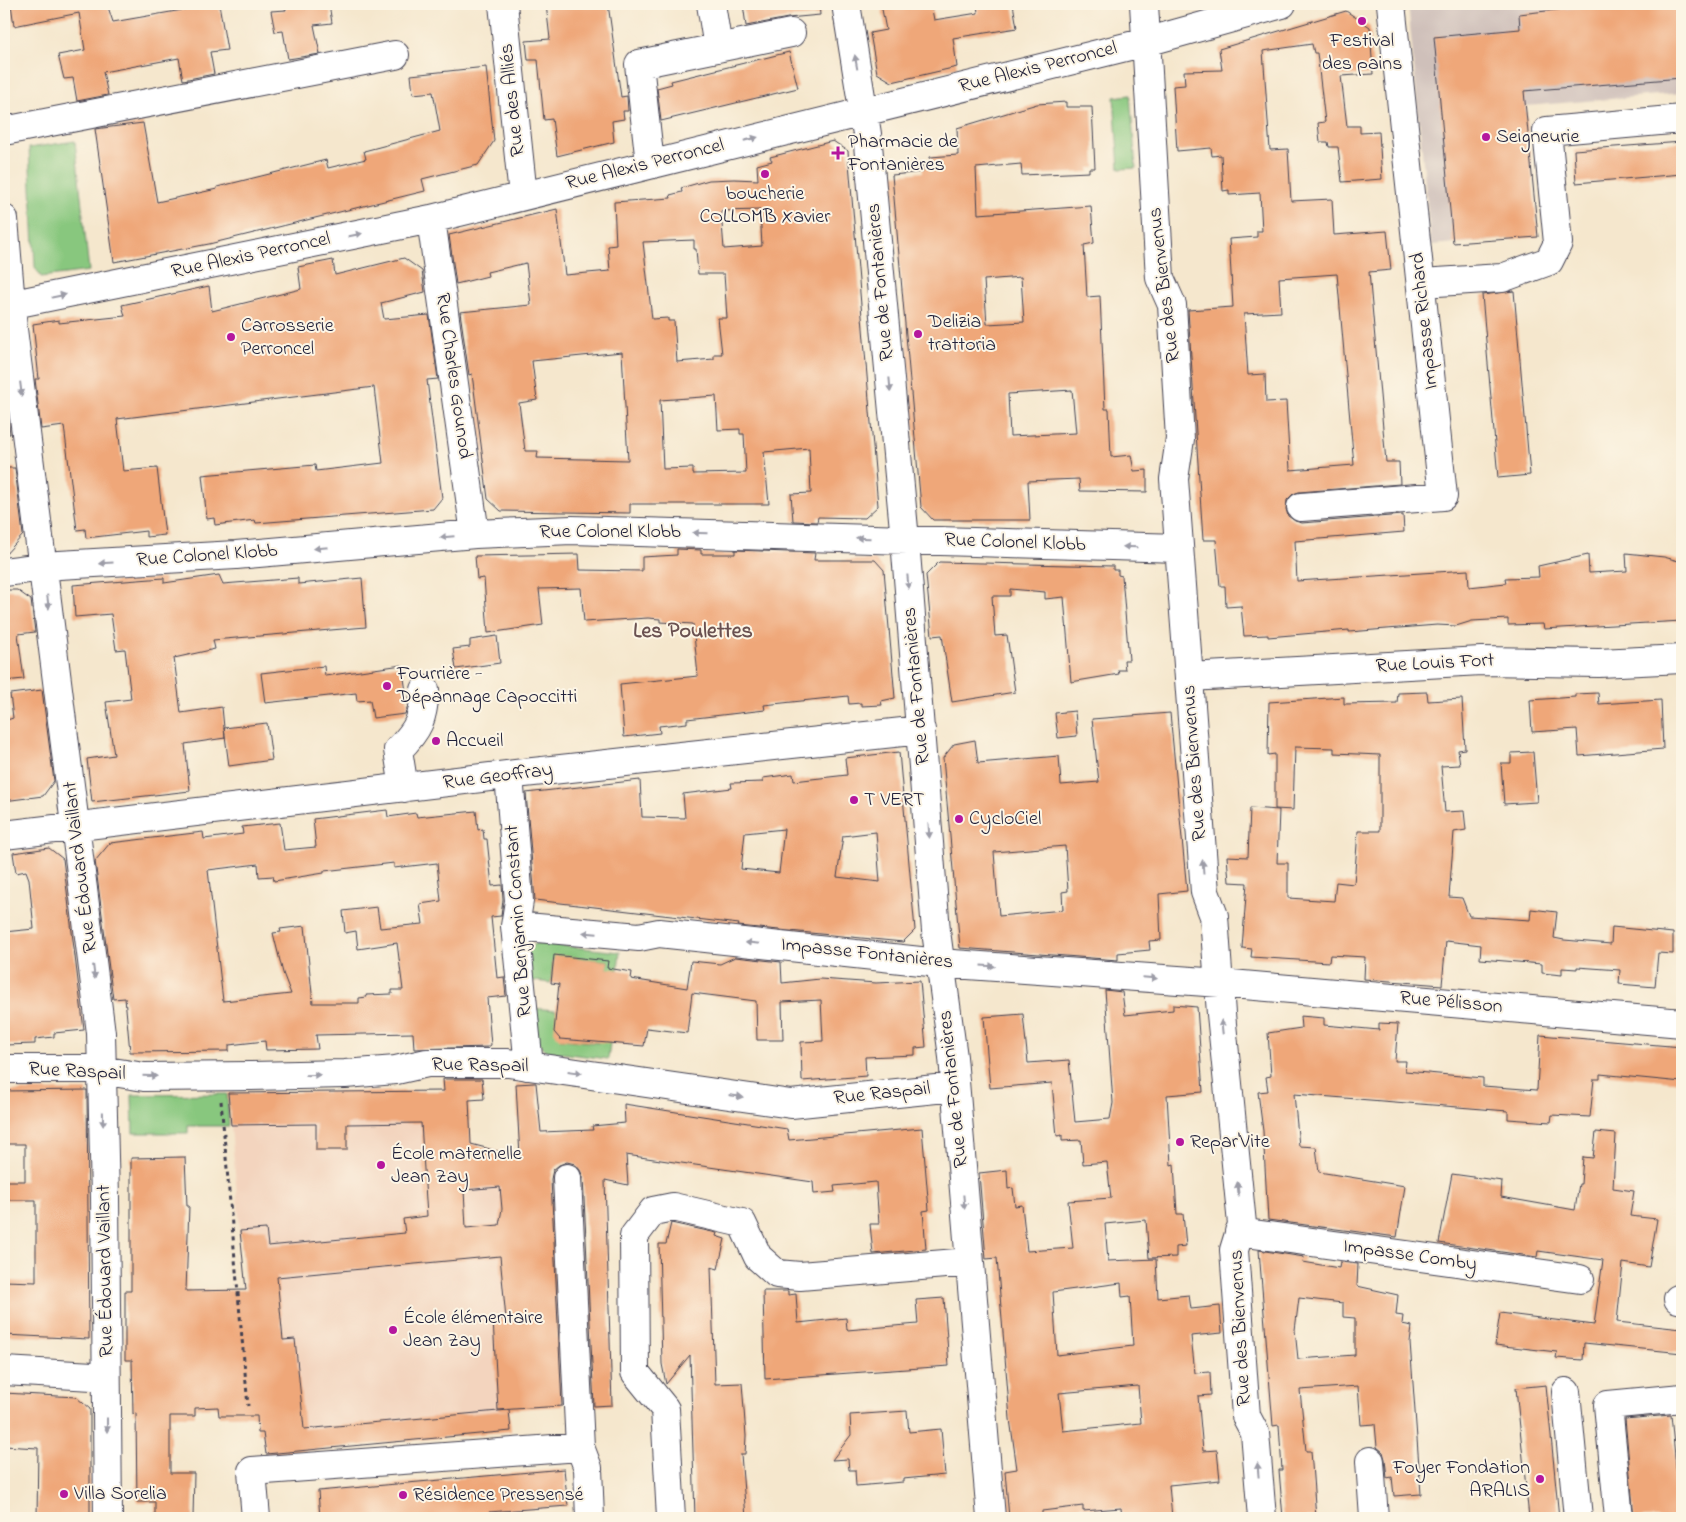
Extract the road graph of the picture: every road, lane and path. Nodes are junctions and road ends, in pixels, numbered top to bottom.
1 (504, 4) edge
2 (711, 4) edge
3 (846, 4) edge
4 (1144, 4) edge
5 (1282, 4) edge
6 (1391, 4) edge
7 (791, 33) dead end
8 (1146, 42) junction
9 (718, 48) junction
10 (395, 55) dead end
11 (864, 110) junction
12 (1682, 119) edge
13 (4, 131) edge
14 (650, 164) junction
15 (523, 196) junction
16 (4, 219) edge
17 (431, 219) junction
18 (1421, 283) junction
19 (7, 306) edge
20 (1300, 507) dead end
21 (475, 534) junction
22 (905, 540) junction
23 (1179, 548) junction
24 (44, 568) junction
25 (4, 572) edge
26 (1682, 659) edge
27 (1189, 677) junction
28 (425, 690) dead end
29 (921, 730) junction
30 (509, 775) junction
31 (404, 788) junction
32 (76, 826) junction
33 (4, 835) edge
34 (515, 926) junction
35 (939, 962) junction
36 (1220, 983) junction
37 (1682, 1023) edge
38 (527, 1066) junction
39 (4, 1069) edge
40 (102, 1070) junction
41 (955, 1087) junction
42 (221, 1099) dead end
43 (567, 1178) dead end
44 (1239, 1232) junction
45 (969, 1262) junction
46 (1580, 1280) dead end
47 (4, 1371) edge
48 (93, 1376) dead end
49 (1566, 1392) dead end
50 (1682, 1398) edge
51 (248, 1406) dead end
52 (580, 1447) junction
53 (1370, 1461) dead end
54 (108, 1518) edge
55 (256, 1518) edge
56 (590, 1518) edge
57 (671, 1518) edge
58 (991, 1518) edge
59 (1262, 1518) edge
60 (1374, 1518) edge
61 (1578, 1518) edge
62 (1619, 1518) edge

1 - 15 street, Rue des Alliés
2 - 9 street
11 -> 3 street, Rue de Fontanières
4 - 8 street, Rue des Bienvenus
5 - 8 street, Rue Alexis Perroncel
6 - 18 street, Impasse Richard
7 - 9 street
8 - 11 street, Rue Alexis Perroncel
8 - 23 street, Rue des Bienvenus
9 - 14 street
10 - 13 street
14 -> 11 street, Rue Alexis Perroncel
11 -> 22 street, Rue de Fontanières
12 - 18 street
14 - 15 street, Rue Alexis Perroncel
15 - 17 street, Rue Alexis Perroncel
16 - 19 street, Rue Édouard Vaillant
19 -> 17 street, Rue Alexis Perroncel
17 - 21 street, Rue Charles Gounod
18 - 20 street, Impasse Richard
19 -> 24 street, Rue Édouard Vaillant
22 -> 21 street, Rue Colonel Klobb
21 -> 24 street, Rue Colonel Klobb
23 -> 22 street, Rue Colonel Klobb
22 -> 29 street, Rue de Fontanières
23 - 27 street, Rue des Bienvenus
24 - 25 street, Rue Colonel Klobb
24 -> 32 street, Rue Édouard Vaillant
26 - 27 street, Rue Louis Fort
36 -> 27 street, Rue des Bienvenus
28 - 31 street
29 - 30 street, Rue Geoffray
29 -> 35 street, Rue de Fontanières
30 - 31 street, Rue Geoffray
30 - 34 street, Rue Benjamin Constant
31 - 32 street, Rue Geoffray
32 - 33 street, Rue Geoffray
32 -> 40 street, Rue Édouard Vaillant
35 -> 34 street, Impasse Fontanières
34 - 38 street, Rue Benjamin Constant
35 -> 36 street, Impasse Fontanières
35 - 41 street, Rue de Fontanières
36 - 37 street, Rue Pélisson
44 -> 36 street, Rue des Bienvenus
40 -> 38 street, Rue Raspail
38 -> 41 street, Rue Raspail
39 - 40 street, Rue Raspail
40 -> 54 street, Rue Édouard Vaillant
41 -> 45 street, Rue de Fontanières
42 - 51 path
43 - 52 street
44 - 46 street, Impasse Comby
59 -> 44 street, Rue des Bienvenus
45 - 57 street
45 - 58 street, Rue de Fontanières
47 - 48 street
49 - 61 street
50 - 62 street
52 - 55 street
52 - 56 street
53 - 60 street

